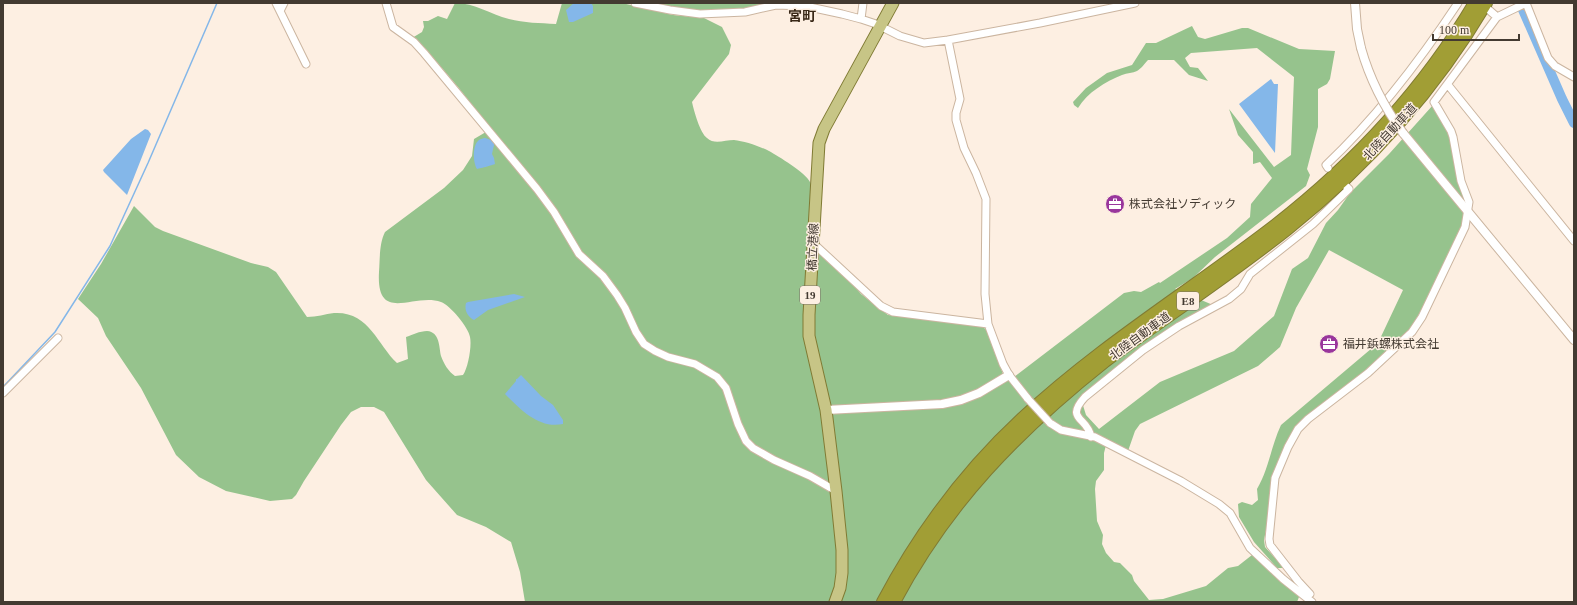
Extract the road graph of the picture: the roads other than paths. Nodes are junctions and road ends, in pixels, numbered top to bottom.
1 (276, 3) edge
2 (284, 3) edge
3 (386, 3) edge
4 (635, 3) edge
5 (863, 3) edge
6 (893, 3) edge
7 (1135, 3) edge
8 (1355, 3) edge
9 (1458, 3) edge
10 (1475, 3) edge
11 (776, 4) edge
12 (1524, 4) edge
13 (1487, 7) edge
14 (280, 11) junction
15 (1497, 17) junction
16 (861, 19) junction
17 (880, 26) junction
18 (948, 40) junction
19 (306, 64) dead end
20 (1574, 77) edge
21 (1448, 85) junction
22 (1328, 168) dead end
23 (1346, 186) dead end
24 (1467, 211) junction
25 (1574, 241) edge
26 (813, 243) junction
27 (988, 324) junction
28 (58, 338) dead end
29 (1574, 340) edge
30 (1009, 376) junction
31 (3, 393) edge
32 (826, 410) junction
33 (1090, 437) junction
34 (836, 491) junction
35 (1310, 594) dead end
36 (835, 602) edge
37 (883, 602) edge
38 (894, 602) edge
39 (1312, 602) edge

1 - 14 street
2 - 14 street
3 - 34 street
4 - 11 street
5 - 16 street
6 - 17 main road, 橋立港線 / 19
7 - 18 street
8 - 24 street, bridge
9 - 22 street
10 - 37 highway, 北陸自動車道 / E8
11 - 16 street
12 - 15 street
12 - 20 street
13 - 15 street
13 - 38 highway, 北陸自動車道 / E8
14 - 19 street
15 - 21 street
16 - 17 street
17 - 18 street
17 - 26 main road, 橋立港線 / 19
18 - 27 street
21 - 24 street
21 - 25 street
23 - 33 street
24 - 29 street
24 - 35 street
26 - 27 street
26 - 32 main road, 橋立港線 / 19
27 - 30 street
28 - 31 street
30 - 32 street
30 - 33 street, bridge
32 - 34 main road, 橋立港線 / 19
33 - 39 street
34 - 36 main road, 橋立港線 / 19

